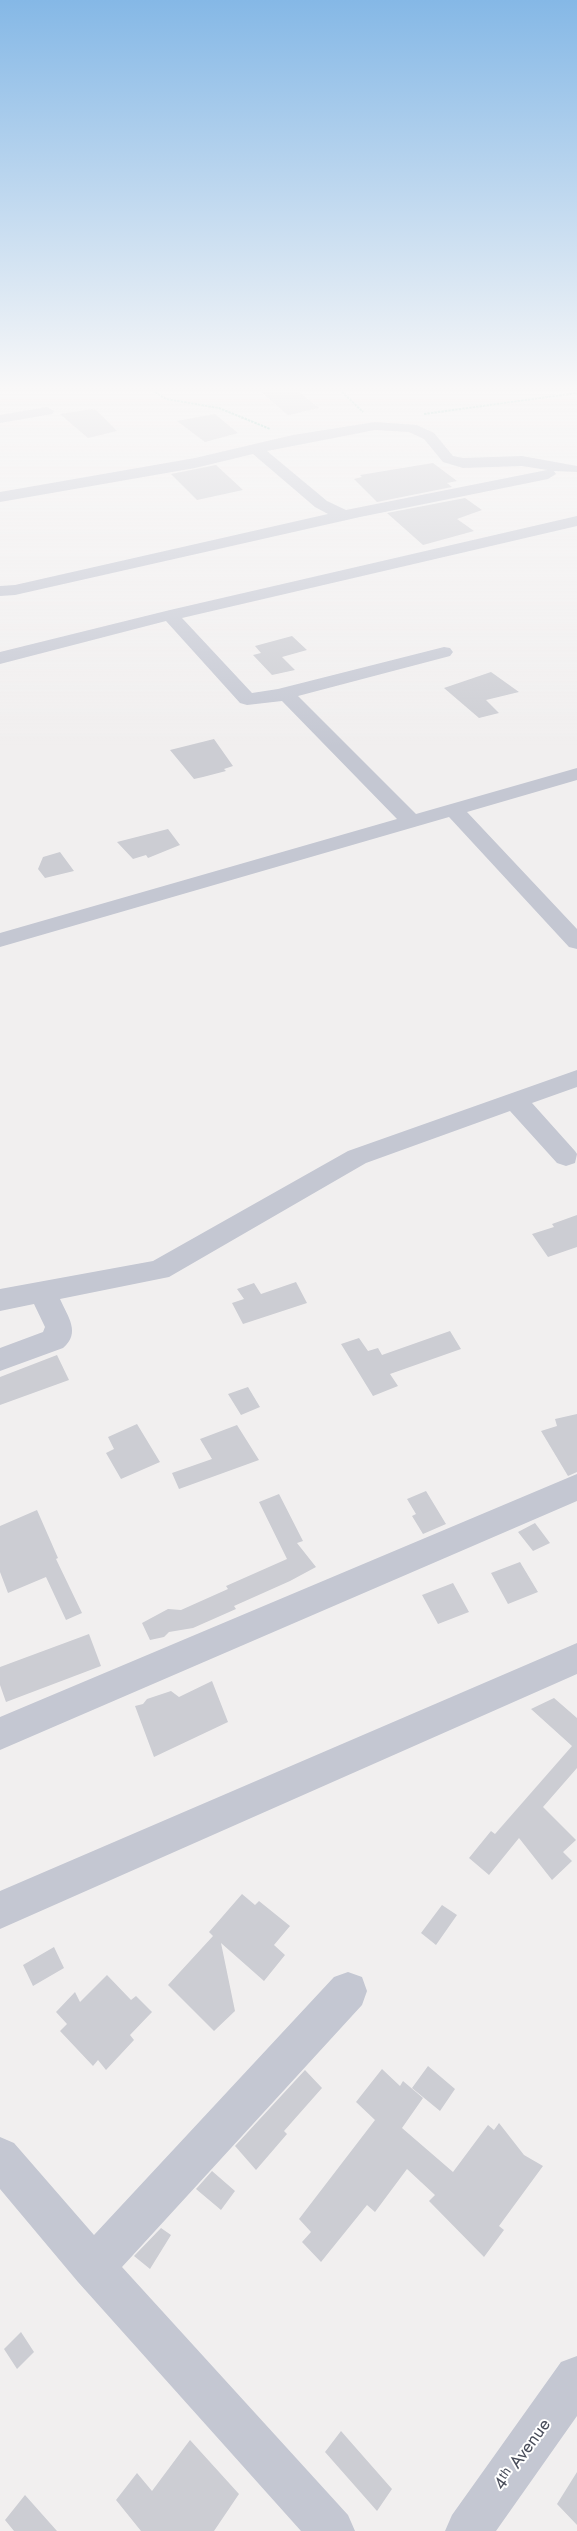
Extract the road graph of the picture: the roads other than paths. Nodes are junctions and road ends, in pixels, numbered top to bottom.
1 (333, 510) edge
2 (372, 510) edge
3 (344, 516) junction
4 (574, 525) edge
5 (0, 591) edge
6 (170, 615) junction
7 (444, 652) dead end
8 (0, 658) edge
9 (278, 696) junction
10 (577, 774) edge
11 (454, 810) junction
12 (411, 821) junction
13 (0, 940) edge
14 (577, 942) edge
15 (577, 1078) edge
16 (515, 1101) junction
17 (566, 1157) dead end
18 (42, 1292) junction
19 (0, 1300) edge
20 (0, 1360) edge
21 (577, 1486) edge
22 (577, 1658) edge
23 (0, 1734) edge
24 (0, 1910) edge
25 (348, 1991) dead end
26 (1, 2161) edge
27 (93, 2267) junction
28 (577, 2378) edge
29 (332, 2531) edge
30 (468, 2531) edge

1 - 3 street
2 - 3 street
3 - 5 street
4 - 6 street
6 - 8 street
6 - 9 street
7 - 9 street
9 - 12 street
10 - 11 street
11 - 12 street
11 - 14 street
12 - 13 street
15 - 16 street
16 - 17 street
16 - 18 street
18 - 19 street
18 - 20 street
21 - 23 street
22 - 24 street
25 - 27 street
26 - 27 street
27 - 29 street
28 - 30 street, 4ᵗʰ Avenue

